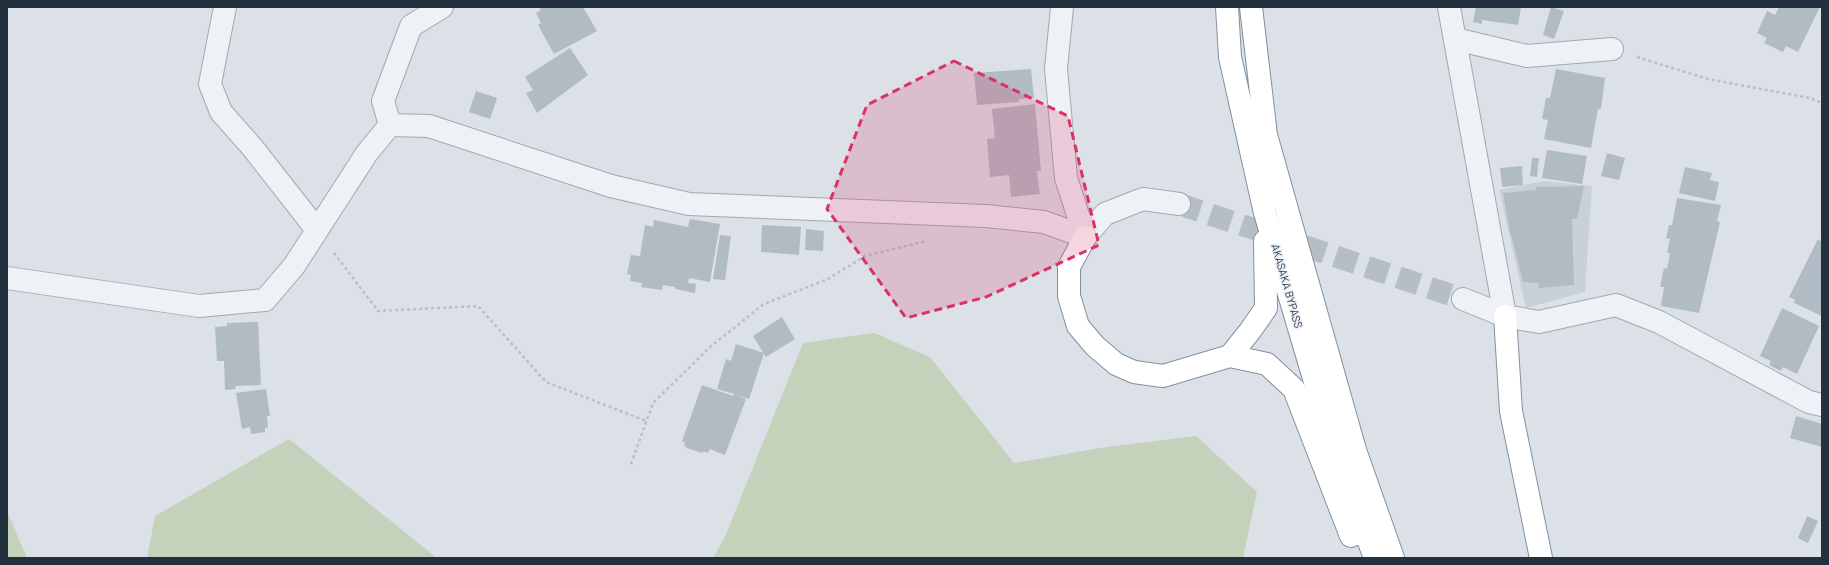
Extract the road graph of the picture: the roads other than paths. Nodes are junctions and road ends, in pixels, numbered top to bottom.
1 (225, 7) edge
2 (442, 7) edge
3 (1062, 7) edge
4 (1227, 7) edge
5 (1252, 7) edge
6 (1449, 7) edge
7 (1455, 39) junction
8 (1612, 49) road end
9 (390, 125) junction
10 (1179, 204) tunnel mouth
11 (1265, 212) junction
12 (317, 230) junction
13 (1085, 237) junction
14 (7, 278) edge
15 (1463, 299) tunnel mouth
16 (1505, 316) junction
17 (1230, 356) junction
18 (1822, 405) edge
19 (1355, 450) junction
20 (1360, 558) edge
21 (1375, 558) edge
22 (1393, 558) edge
23 (1408, 558) edge
24 (1541, 558) edge

1 - 12 street
2 - 9 street
3 - 13 street
4 - 11 highway, AKASAKA BYPASS
5 - 19 highway, AKASAKA BYPASS
6 - 7 street
7 - 8 street
7 - 16 street
9 - 12 street
9 - 13 street
10 - 13 street
11 - 17 highway
11 - 21 highway, AKASAKA BYPASS
12 - 14 street
13 - 17 highway
15 - 16 street
16 - 18 street
16 - 24 highway
17 - 20 highway
19 - 22 highway, AKASAKA BYPASS
19 - 23 highway

